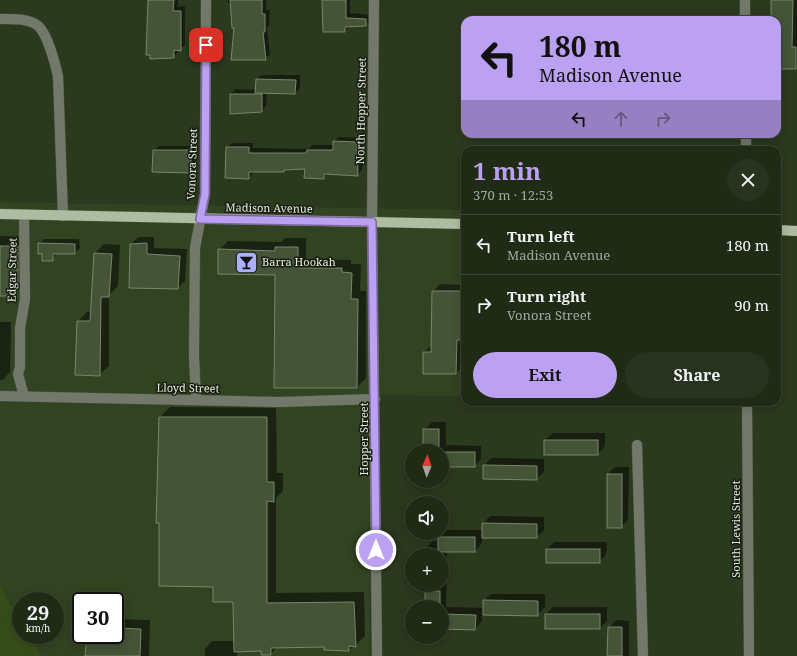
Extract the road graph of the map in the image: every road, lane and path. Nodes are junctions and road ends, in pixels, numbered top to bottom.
1 (206, 0) edge
2 (374, 0) edge
3 (745, 0) edge
4 (745, 16) edge
5 (0, 19) edge
6 (0, 214) edge
7 (24, 214) junction
8 (63, 216) junction
9 (200, 219) junction
10 (372, 222) junction
11 (461, 224) edge
12 (781, 230) edge
13 (797, 231) edge
14 (0, 396) edge
15 (24, 396) junction
16 (376, 399) junction
17 (196, 400) junction
18 (747, 406) edge
19 (637, 445) dead end
20 (377, 656) edge
21 (643, 656) edge
22 (749, 656) edge

1 - 9 street, Vonora Street
2 - 10 street, North Hopper Street
3 - 4 street
5 - 8 street
6 - 7 main road, Madison Avenue
7 - 8 main road, Madison Avenue
7 - 15 street, Edgar Street
8 - 9 main road, Madison Avenue
9 - 10 main road, Madison Avenue
9 - 17 street, Vonora Street
10 - 11 main road, Madison Avenue
10 - 16 street, Hopper Street
12 - 13 main road
14 - 15 street, Lloyd Street
15 - 17 street, Lloyd Street
16 - 17 street, Lloyd Street
16 - 20 street, Hopper Street
18 - 22 street, South Lewis Street
19 - 21 street

